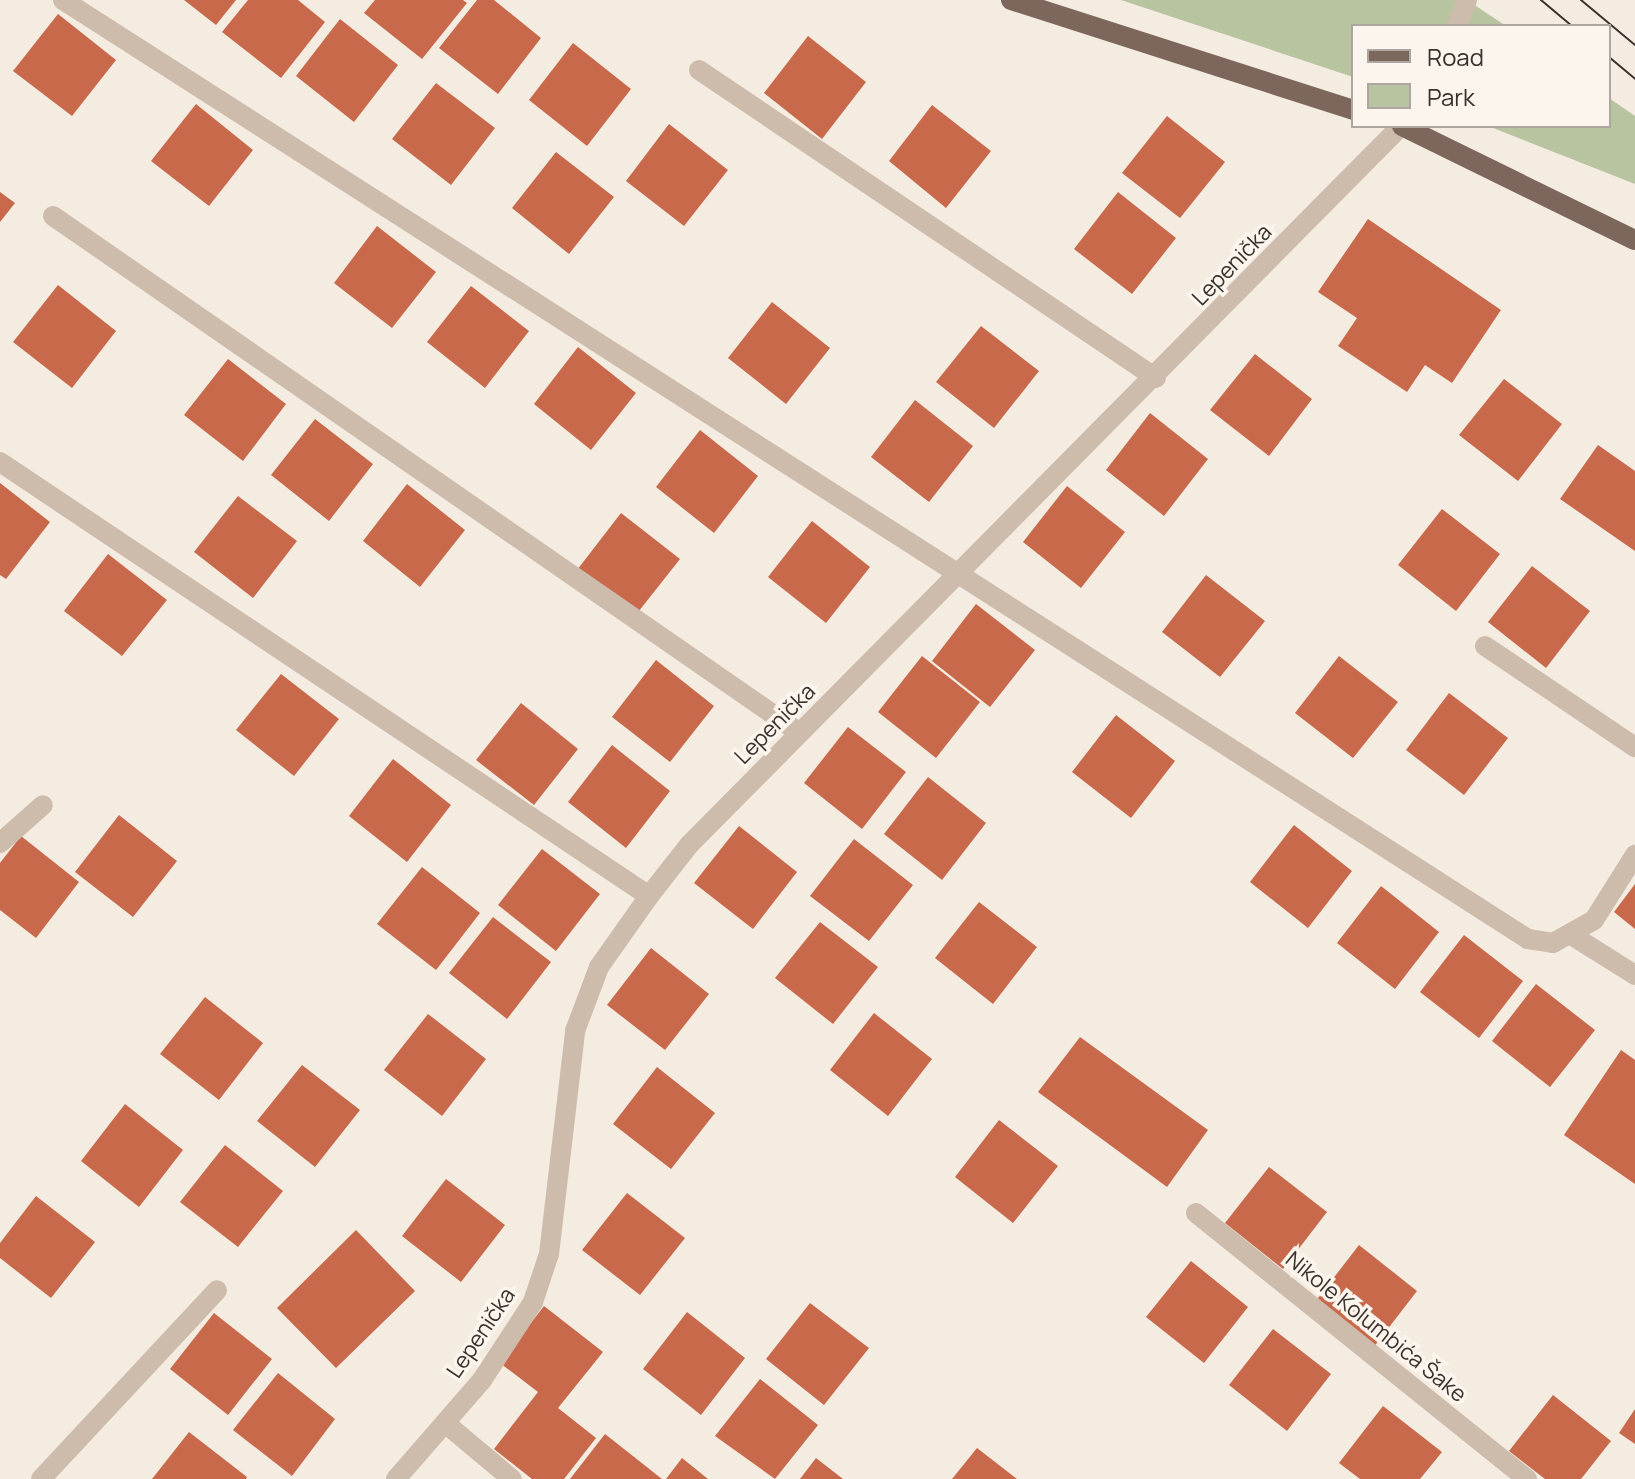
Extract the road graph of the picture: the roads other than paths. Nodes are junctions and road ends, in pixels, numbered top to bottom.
1 (63, 0) edge
2 (1011, 0) edge
3 (1467, 0) edge
4 (1458, 24) edge
5 (699, 70) dead end
6 (1351, 109) edge
7 (1399, 128) edge
8 (1405, 128) edge
9 (53, 216) dead end
10 (1635, 240) edge
11 (1156, 378) junction
12 (0, 462) edge
13 (960, 573) junction
14 (1485, 646) dead end
15 (800, 733) junction
16 (1635, 747) edge
17 (43, 805) dead end
18 (0, 843) edge
19 (1635, 855) edge
20 (649, 896) junction
21 (1573, 936) junction
22 (1635, 975) edge
23 (1196, 1213) dead end
24 (217, 1290) dead end
25 (445, 1423) junction
26 (41, 1479) edge
27 (396, 1479) edge
28 (512, 1479) edge
29 (1527, 1479) edge

1 - 13 street
2 - 6 main road
3 - 4 street
5 - 11 street
7 - 11 street, Lepenička
8 - 10 main road
9 - 15 street
11 - 13 street, Lepenička
12 - 20 street
13 - 15 street, Lepenička
13 - 21 street
14 - 16 street
15 - 20 street, Lepenička
17 - 18 street
19 - 21 street
20 - 25 street, Lepenička
21 - 22 street
23 - 29 street, Nikole Kolumbića Šake
24 - 26 street
25 - 27 street, Lepenička
25 - 28 street

